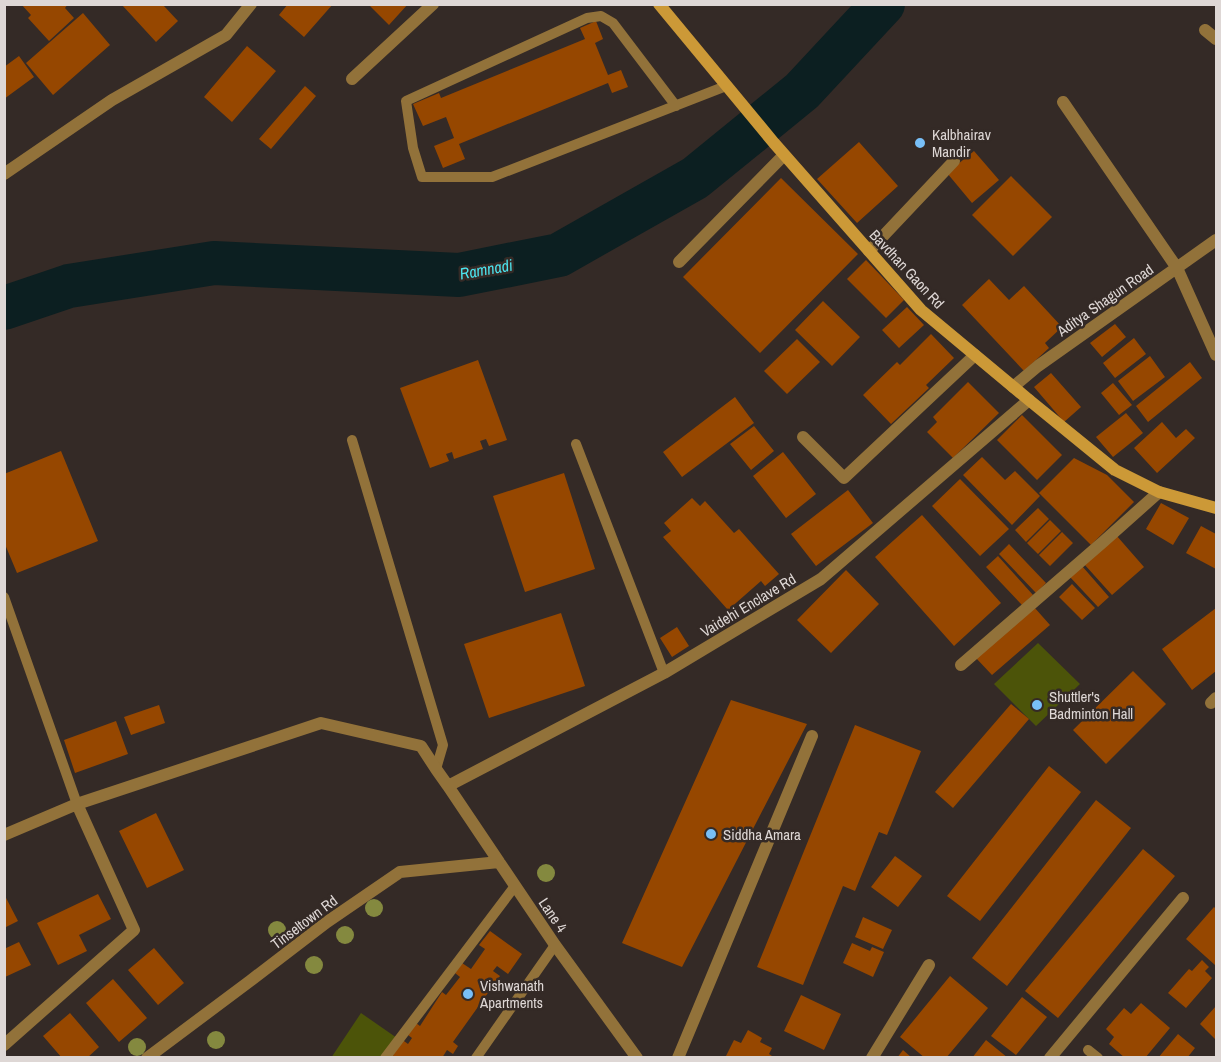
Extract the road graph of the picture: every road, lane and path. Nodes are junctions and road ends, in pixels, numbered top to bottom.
1 (251, 4) edge
2 (433, 4) edge
3 (659, 4) edge
4 (1205, 30) dead end
5 (1216, 39) edge
6 (352, 79) dead end
7 (726, 86) junction
8 (1063, 102) dead end
9 (676, 106) junction
10 (784, 154) junction
11 (954, 161) dead end
12 (4, 174) edge
13 (1216, 240) edge
14 (869, 251) junction
15 (679, 262) dead end
16 (1177, 268) junction
17 (975, 355) junction
18 (1216, 355) edge
19 (1013, 387) junction
20 (1029, 400) junction
21 (803, 437) dead end
22 (352, 440) dead end
23 (576, 444) dead end
24 (1158, 492) junction
25 (1216, 508) edge
26 (4, 597) edge
27 (961, 665) dead end
28 (664, 673) junction
29 (812, 736) dead end
30 (436, 769) junction
31 (448, 786) junction
32 (77, 804) junction
33 (4, 835) edge
34 (499, 862) junction
35 (515, 886) junction
36 (1183, 898) dead end
37 (555, 945) junction
38 (929, 965) dead end
39 (4, 1045) edge
40 (1088, 1050) dead end
41 (147, 1058) edge
42 (385, 1058) edge
43 (476, 1058) edge
44 (637, 1058) edge
45 (678, 1058) edge
46 (872, 1058) edge
47 (1050, 1058) edge
48 (1098, 1058) edge

1 - 12 street
2 - 6 street
3 - 7 street, Bavdhan Gaon Rd
4 - 5 street
7 - 9 lane
7 - 10 street, Bavdhan Gaon Rd
8 - 16 street
9 - 9 lane
10 - 14 street, Bavdhan Gaon Rd
10 - 15 street
11 - 14 street
13 - 16 street, Aditya Shagun Road
14 - 17 street, Bavdhan Gaon Rd
16 - 18 street
16 - 19 street, Aditya Shagun Road
17 - 19 street, Bavdhan Gaon Rd
17 - 21 street
19 - 20 street, Bavdhan Gaon Rd
20 - 24 street, Bavdhan Gaon Rd
20 - 28 street, Vaidehi Enclave Rd
22 - 30 lane
23 - 28 lane
24 - 25 street, Bavdhan Gaon Rd
24 - 27 street
26 - 32 lane
28 - 31 street, Vaidehi Enclave Rd
29 - 45 street
30 - 31 street, Lane 4
30 - 32 street, Lane 4
31 - 34 street, Lane 4
32 - 33 street, Lane 4
32 - 39 street
34 - 35 street, Lane 4
34 - 41 street, Tinseltown Rd
35 - 37 street, Lane 4
35 - 42 lane
36 - 47 street
37 - 43 lane
37 - 44 street, Lane 4
38 - 46 street
40 - 48 lane

